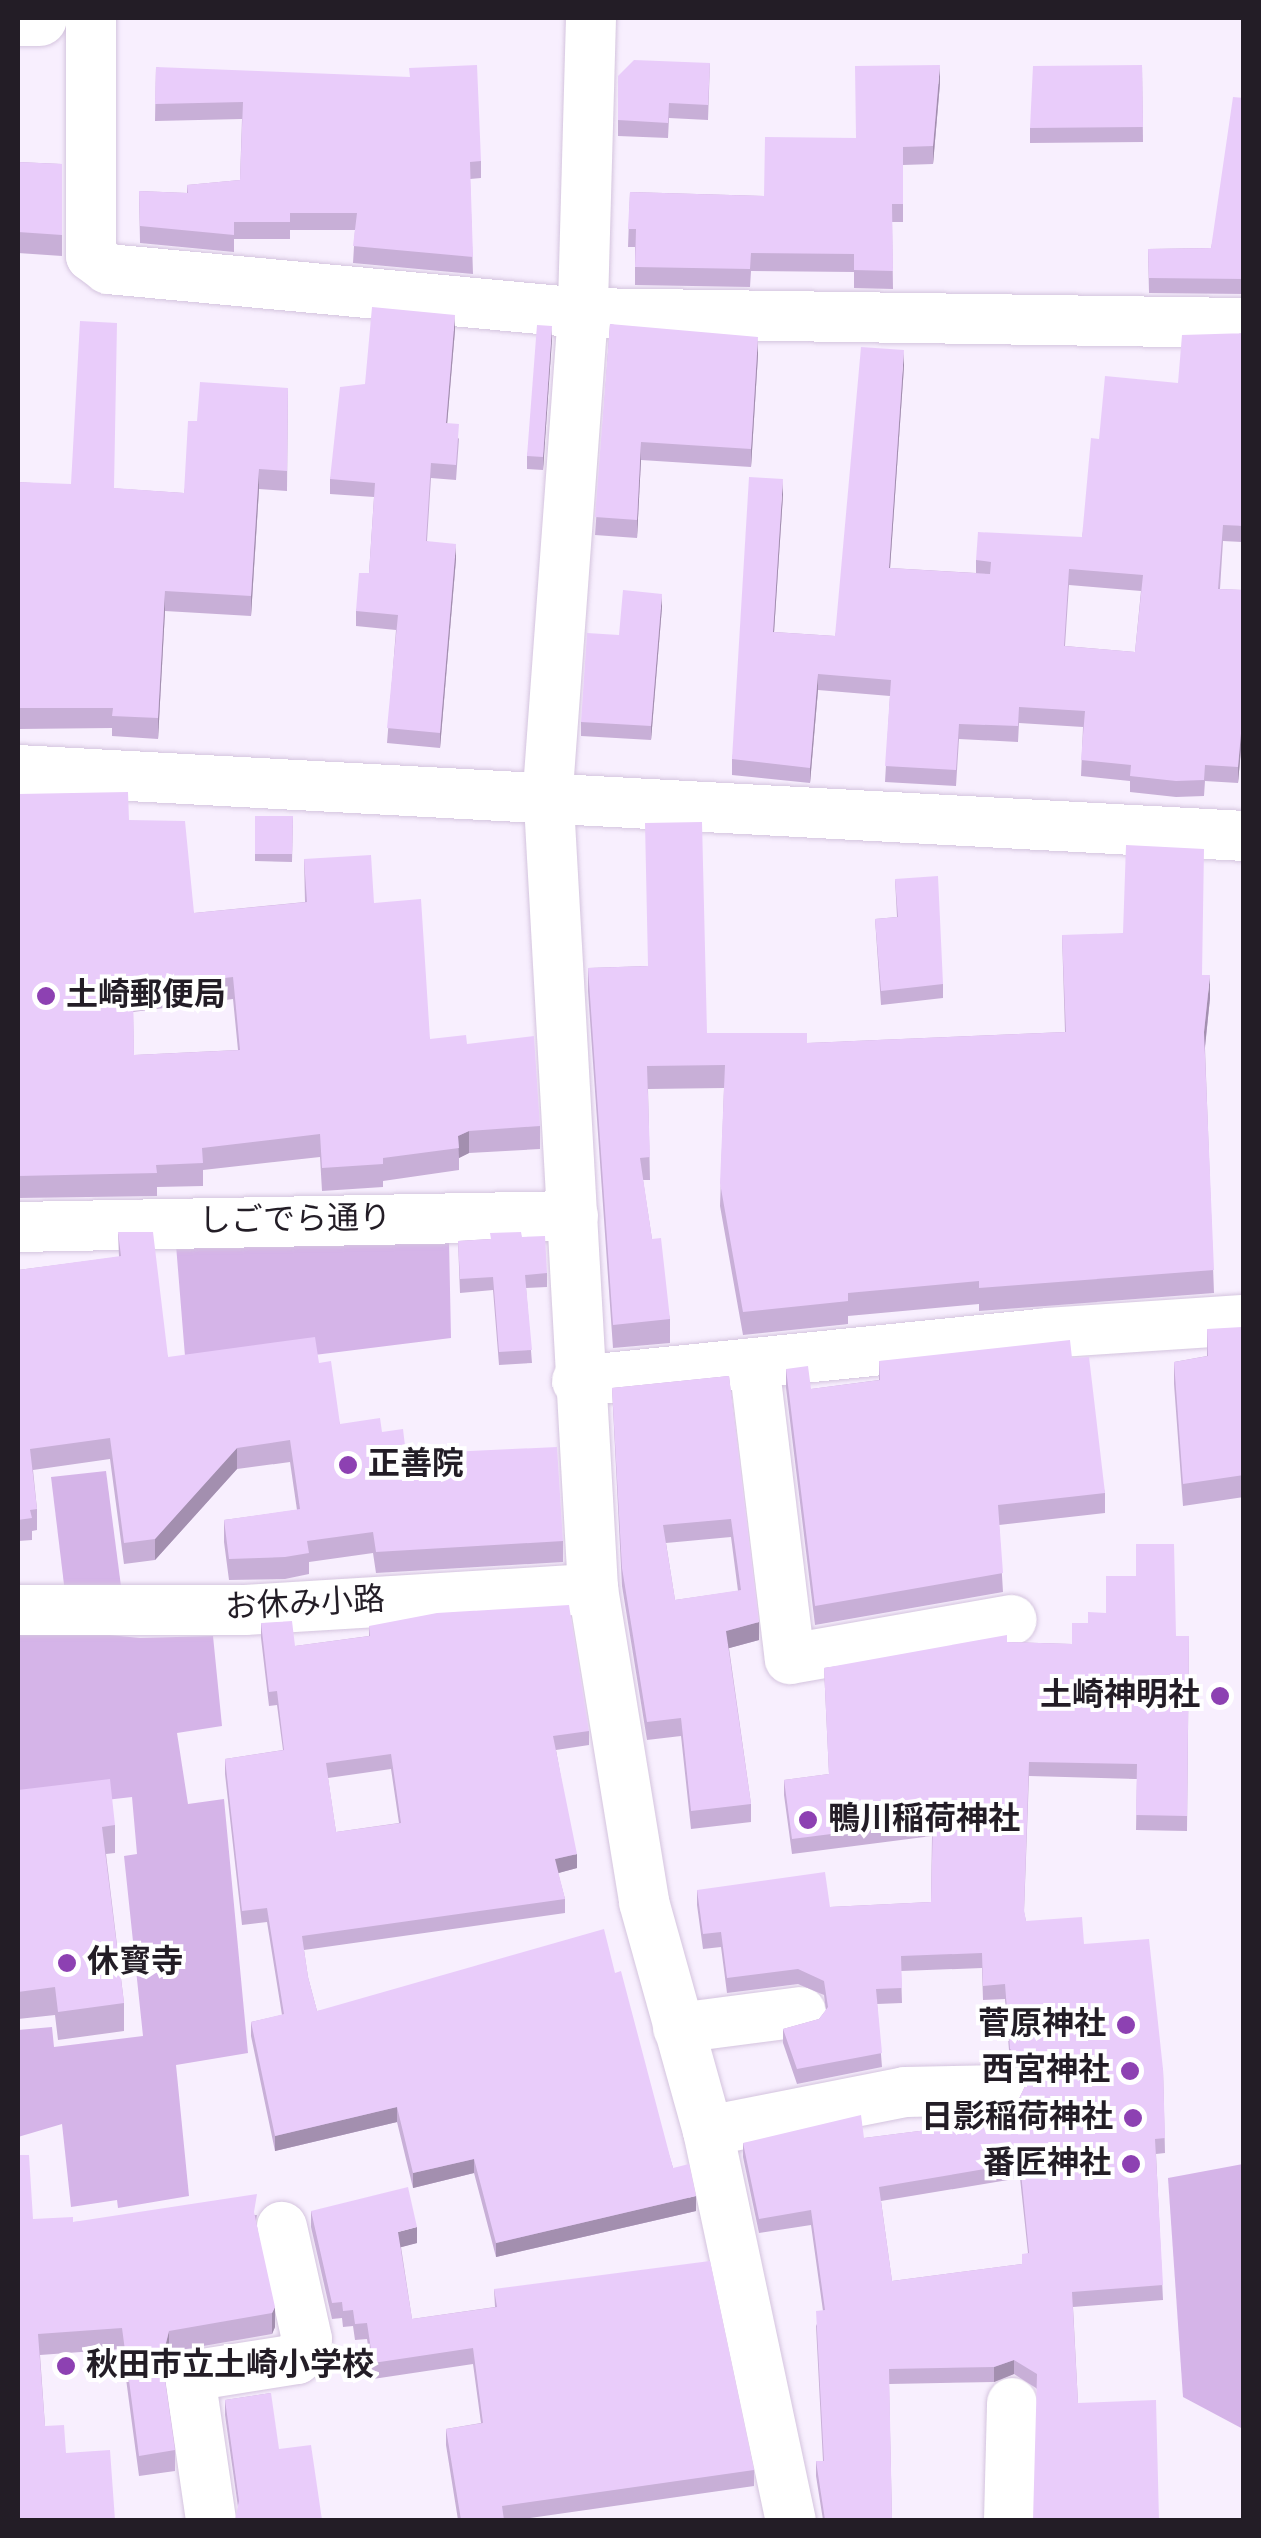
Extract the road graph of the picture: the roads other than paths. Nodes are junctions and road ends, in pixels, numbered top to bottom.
1 (18, 18) edge
2 (40, 18) edge
3 (91, 18) edge
4 (591, 18) edge
5 (583, 313) junction
6 (1244, 323) edge
7 (18, 770) edge
8 (548, 798) junction
9 (1244, 836) edge
10 (573, 1216) junction
11 (18, 1227) edge
12 (1244, 1320) edge
13 (754, 1363) junction
14 (577, 1381) junction
15 (593, 1588) junction
16 (18, 1610) edge
17 (1012, 1620) dead end
18 (801, 2012) dead end
19 (678, 2028) junction
20 (1002, 2090) dead end
21 (708, 2131) junction
22 (282, 2226) dead end
23 (1012, 2403) dead end
24 (211, 2520) edge
25 (791, 2520) edge
26 (1009, 2520) edge

1 - 2 highway
3 - 5 street
4 - 5 street
5 - 6 street
5 - 8 street
7 - 8 street
8 - 9 street
8 - 10 street
10 - 11 street, しごでら通り
10 - 14 street
12 - 13 street
13 - 14 street
13 - 17 street
14 - 15 street
15 - 16 street, お休み小路
15 - 19 street
18 - 19 street
19 - 21 street
20 - 21 street
21 - 25 street
22 - 24 street
23 - 26 street

